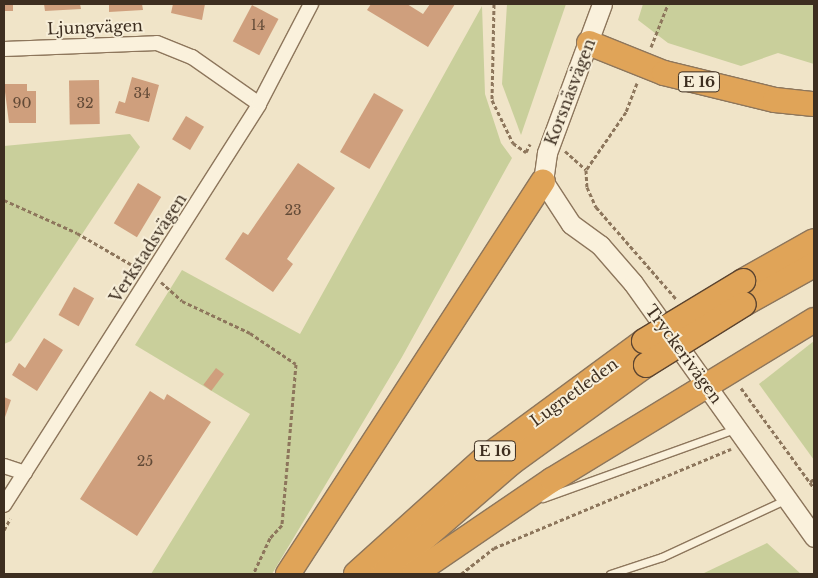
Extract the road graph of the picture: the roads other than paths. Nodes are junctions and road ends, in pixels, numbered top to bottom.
1 (311, 4) edge
2 (602, 4) edge
3 (589, 42) junction
4 (4, 49) edge
5 (259, 104) junction
6 (814, 104) edge
7 (543, 181) junction
8 (814, 241) edge
9 (814, 265) edge
10 (744, 292) junction
11 (814, 320) edge
12 (706, 384) junction
13 (742, 434) junction
14 (4, 466) edge
15 (25, 473) junction
16 (787, 499) junction
17 (4, 505) edge
18 (507, 511) junction
19 (814, 538) edge
20 (288, 574) edge
21 (356, 574) edge
22 (384, 574) edge
23 (414, 574) edge
24 (610, 574) edge

1 - 5 street, Verkstadsvägen
2 - 3 street, Korsnäsvägen
3 - 6 highway, E 16
3 - 7 street, Korsnäsvägen
4 - 5 street, Ljungvägen
5 - 15 street, Verkstadsvägen
7 - 12 street, Tryckerivägen
7 - 20 highway
8 - 10 highway, Lugnetleden / E 16
9 - 10 highway, Lugnetleden / E 16
10 - 21 highway, Lugnetleden / E 16, bridge
10 - 22 highway, Lugnetleden / E 16, bridge
11 - 12 highway
12 - 13 street, Tryckerivägen
12 - 18 highway
13 - 16 street, Tryckerivägen
13 - 18 lane
14 - 15 street
15 - 17 street, Verkstadsvägen
16 - 19 street, Tryckerivägen
16 - 24 lane
18 - 23 highway

